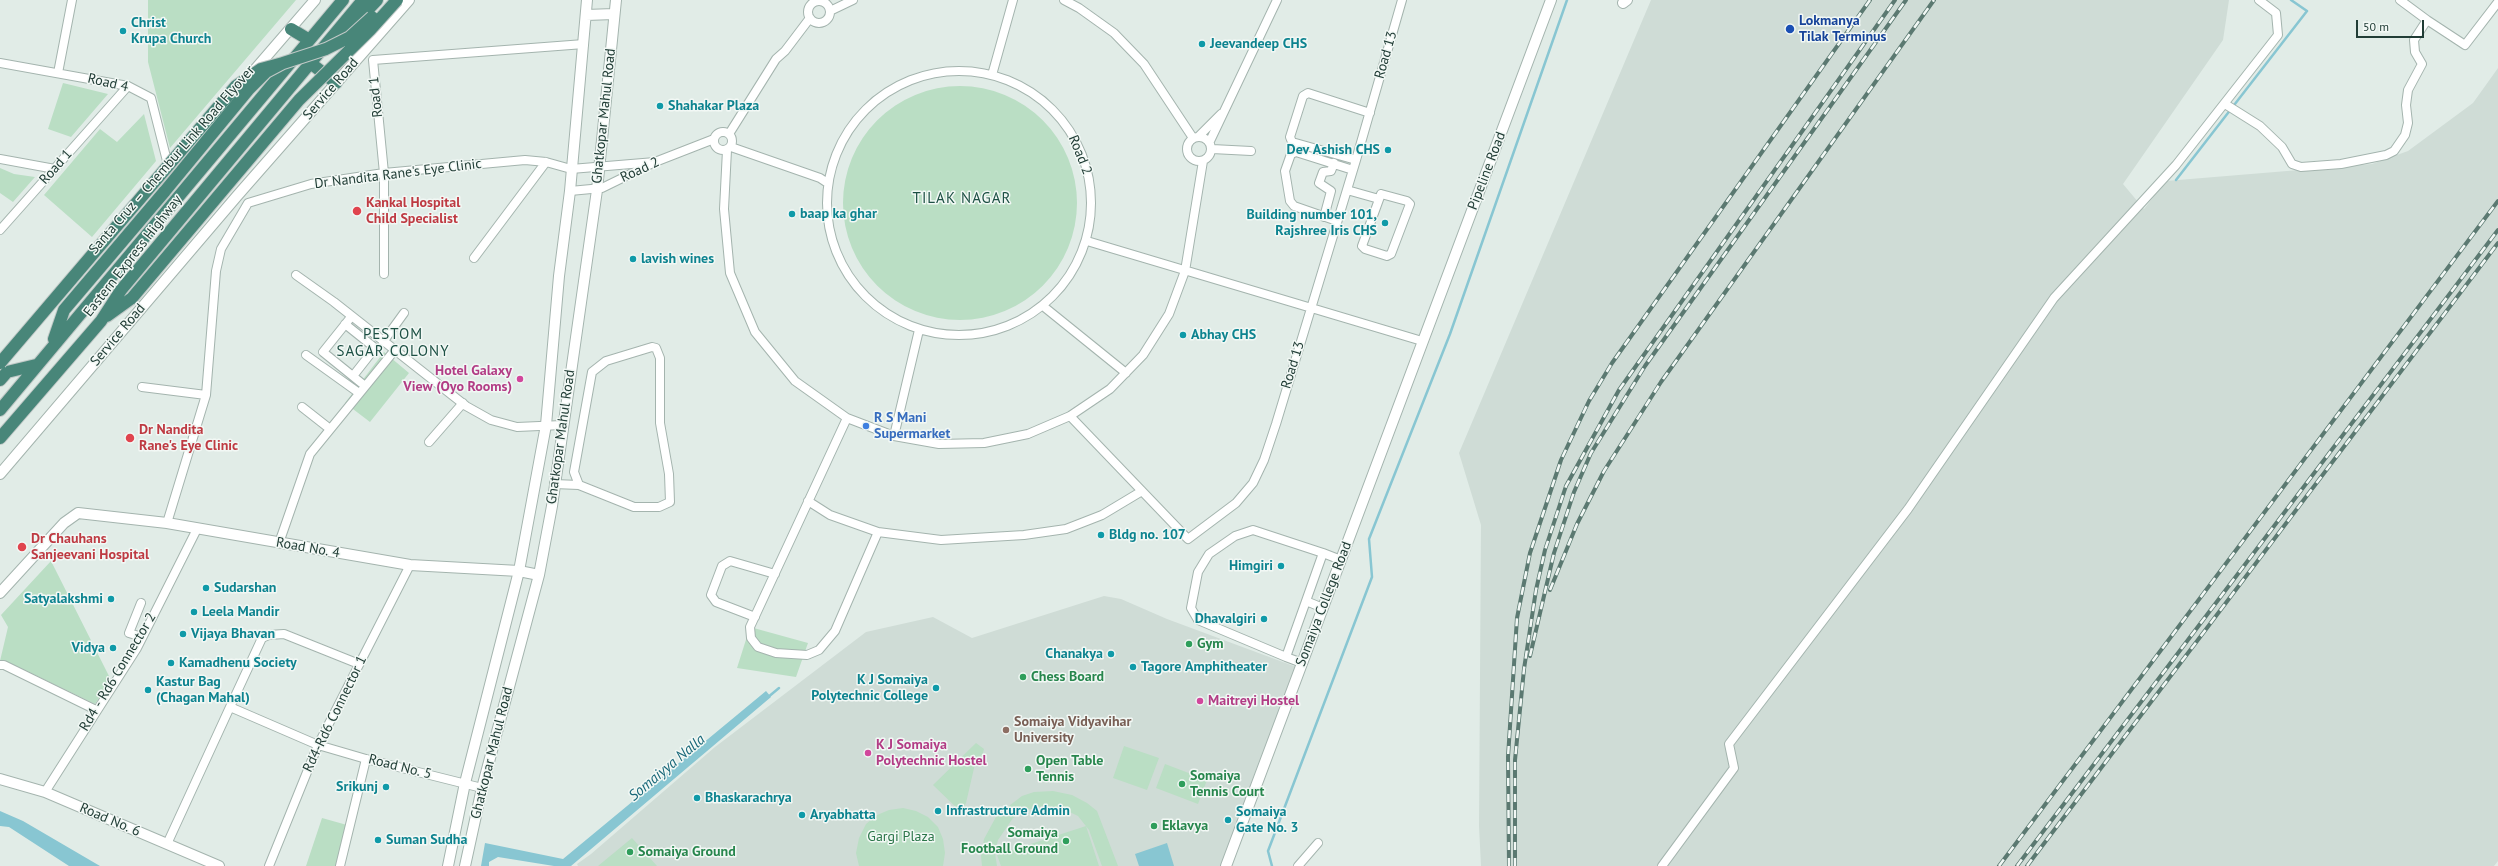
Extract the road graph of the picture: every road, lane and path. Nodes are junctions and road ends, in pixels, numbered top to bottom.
1 (72, 0) edge
2 (315, 0) edge
3 (332, 0) edge
4 (343, 0) edge
5 (363, 0) edge
6 (377, 0) edge
7 (387, 0) edge
8 (397, 0) edge
9 (408, 0) edge
10 (588, 0) edge
11 (616, 0) edge
12 (852, 0) edge
13 (1013, 0) edge
14 (1064, 0) edge
15 (1277, 0) edge
16 (1402, 0) edge
17 (1551, 0) edge
18 (2260, 0) edge
19 (2400, 0) edge
20 (813, 2) edge
21 (2498, 2) edge
22 (1080, 4) edge
23 (830, 11) junction
24 (586, 14) junction
25 (614, 14) junction
26 (810, 18) junction
27 (2427, 20) junction
28 (291, 29) junction
29 (306, 38) junction
30 (584, 44) junction
31 (0, 63) edge
32 (283, 63) junction
33 (313, 65) junction
34 (58, 73) junction
35 (992, 75) junction
36 (276, 81) junction
37 (336, 83) junction
38 (128, 86) junction
39 (288, 90) junction
40 (2227, 105) junction
41 (1370, 113) junction
42 (1221, 114) junction
43 (729, 134) junction
44 (1196, 137) junction
45 (714, 139) junction
46 (1211, 145) junction
47 (729, 148) junction
48 (1251, 151) dead end
49 (0, 159) edge
50 (1356, 160) junction
51 (167, 161) junction
52 (1202, 161) junction
53 (546, 162) junction
54 (655, 162) junction
55 (1334, 163) junction
56 (599, 167) junction
57 (55, 169) junction
58 (571, 169) junction
59 (1353, 170) junction
60 (384, 173) junction
61 (826, 182) junction
62 (597, 190) junction
63 (1347, 190) junction
64 (570, 191) junction
65 (237, 196) junction
66 (1379, 199) junction
67 (248, 203) junction
68 (1324, 217) junction
69 (1337, 221) junction
70 (0, 230) edge
71 (1087, 242) junction
72 (474, 258) dead end
73 (1185, 271) junction
74 (384, 274) dead end
75 (296, 275) dead end
76 (1042, 306) junction
77 (1310, 308) junction
78 (404, 313) dead end
79 (351, 317) junction
80 (101, 321) junction
81 (346, 324) junction
82 (919, 330) junction
83 (1422, 341) junction
84 (383, 342) junction
85 (52, 346) junction
86 (394, 351) junction
87 (306, 355) dead end
88 (0, 356) edge
89 (0, 363) edge
90 (36, 365) junction
91 (1126, 373) junction
92 (352, 376) junction
93 (0, 380) edge
94 (365, 386) junction
95 (142, 387) dead end
96 (359, 393) junction
97 (206, 395) junction
98 (463, 403) junction
99 (302, 407) dead end
100 (0, 410) edge
101 (1070, 416) junction
102 (847, 418) junction
103 (546, 425) junction
104 (562, 425) junction
105 (330, 429) junction
106 (894, 436) junction
107 (0, 438) edge
108 (429, 442) dead end
109 (0, 474) edge
110 (554, 484) junction
111 (579, 485) junction
112 (1142, 491) junction
113 (808, 501) junction
114 (167, 523) junction
115 (197, 529) junction
116 (878, 532) junction
117 (279, 543) junction
118 (1323, 553) junction
119 (1341, 560) junction
120 (410, 565) junction
121 (519, 571) junction
122 (775, 574) junction
123 (539, 575) junction
124 (0, 593) edge
125 (1306, 601) junction
126 (141, 603) dead end
127 (1322, 608) junction
128 (755, 617) junction
129 (142, 637) junction
130 (1286, 657) junction
131 (1302, 663) junction
132 (359, 664) junction
133 (0, 665) edge
134 (488, 691) junction
135 (506, 696) junction
136 (230, 707) junction
137 (96, 710) junction
138 (318, 745) junction
139 (366, 759) junction
140 (0, 779) edge
141 (464, 783) junction
142 (482, 788) junction
143 (45, 792) junction
144 (1318, 843) dead end
145 (166, 844) junction
146 (219, 866) edge
147 (269, 866) edge
148 (340, 866) edge
149 (448, 866) edge
150 (465, 866) edge
151 (1226, 866) edge
152 (1298, 866) edge
153 (1662, 866) edge

1 - 34 street
2 - 28 street
3 - 29 highway
4 - 36 highway
5 - 39 highway
6 - 33 highway
7 - 32 highway, Santa Cruz – Chembur Link Road Flyover, bridge
8 - 80 highway, bridge
9 - 37 street, Service Road
10 - 24 street, Ghatkopar Mahul Road
11 - 25 street, Ghatkopar Mahul Road
12 - 23 street
13 - 35 street
14 - 22 street
15 - 42 street
16 - 41 street, Road 13
17 - 83 street, Pipeline Road
18 - 40 street
19 - 27 street
20 - 23 street
20 - 26 street
21 - 27 street
22 - 44 street
23 - 26 street
24 - 25 street
24 - 30 street, Ghatkopar Mahul Road
25 - 56 street, Ghatkopar Mahul Road
26 - 43 street
27 - 40 street
28 - 29 highway
28 - 51 street
29 - 36 highway
30 - 58 street, Ghatkopar Mahul Road
30 - 60 street, Road 1
31 - 34 street, Road 4
32 - 85 highway, Santa Cruz – Chembur Link Road Flyover, bridge
32 - 89 highway, bridge
33 - 37 highway
33 - 39 highway
34 - 38 street, Road 4
35 - 61 street, Road 2
35 - 71 street, Road 2
36 - 85 highway, Eastern Express Highway
37 - 65 street, Service Road
38 - 51 street, Road 4
38 - 57 street, Road 1
39 - 80 highway, Eastern Express Highway
40 - 153 street
41 - 50 street, Road 13
41 - 50 street
42 - 44 street
42 - 46 street
43 - 45 street
43 - 47 street
44 - 46 street
44 - 52 street
45 - 47 street
45 - 54 street, Road 2
46 - 48 street
46 - 52 street
47 - 61 street
47 - 102 street
49 - 57 street
50 - 59 street, Road 13
51 - 88 street
52 - 73 street
53 - 58 street, Dr Nandita Rane's Eye Clinic
53 - 60 street, Dr Nandita Rane's Eye Clinic
53 - 72 street
54 - 56 street, Dr Nandita Rane's Eye Clinic
54 - 62 street, Road 2
55 - 59 street
55 - 68 street
55 - 68 street
56 - 58 street, Dr Nandita Rane's Eye Clinic
56 - 62 street, Ghatkopar Mahul Road
57 - 70 street, Road 1
58 - 64 street, Ghatkopar Mahul Road
59 - 63 street, Road 13
60 - 67 street, Dr Nandita Rane's Eye Clinic
60 - 74 street, Road 1
61 - 82 street, Road 2
62 - 64 street, Road 2
62 - 104 street, Ghatkopar Mahul Road
63 - 66 street
63 - 69 street, Road 13
64 - 103 street, Ghatkopar Mahul Road
65 - 67 street
65 - 109 street, Service Road
66 - 66 street
67 - 97 street
68 - 69 street
69 - 77 street, Road 13
71 - 73 street
71 - 76 street, Road 2
73 - 77 street
73 - 91 street
75 - 79 street
76 - 82 street, Road 2
76 - 91 street
77 - 83 street
77 - 112 street, Road 13
78 - 84 street
79 - 81 street
79 - 84 street
80 - 107 highway, Eastern Express Highway
81 - 92 street
81 - 92 street
82 - 106 street
83 - 119 street, Somaiya College Road
84 - 86 street
85 - 90 highway, Eastern Express Highway
86 - 94 street
86 - 98 street
87 - 96 street
90 - 93 highway
90 - 100 highway, Eastern Express Highway
91 - 101 street
92 - 94 street
94 - 96 street
95 - 97 street
96 - 105 street
97 - 114 street
98 - 103 street
98 - 108 street
99 - 105 street
101 - 106 street
101 - 112 street, Road 13
102 - 106 street
102 - 113 street
103 - 104 street
103 - 121 street, Ghatkopar Mahul Road
104 - 110 street, Ghatkopar Mahul Road
105 - 117 street
110 - 111 street
110 - 123 street, Ghatkopar Mahul Road
111 - 111 street
112 - 116 street
113 - 116 street
113 - 122 street
114 - 115 street, Road No. 4
114 - 124 street, Road No. 4
115 - 117 street, Road No. 4
115 - 129 street, Rd4 - Rd6 Connector 2
116 - 128 street
117 - 120 street, Road No. 4
118 - 119 street
118 - 125 street
118 - 130 street
119 - 127 street, Somaiya College Road
120 - 121 street, Road No. 4
120 - 132 street, Rd4-Rd6 Connector 1
121 - 123 street, Road No. 4
121 - 134 street, Ghatkopar Mahul Road
122 - 128 street
122 - 128 street
123 - 135 street, Ghatkopar Mahul Road
125 - 127 street
125 - 130 street
126 - 129 street
127 - 131 street, Somaiya College Road
129 - 137 street, Rd4 - Rd6 Connector 2
130 - 131 street
131 - 151 street, Somaiya College Road
132 - 136 street
132 - 138 street, Rd4-Rd6 Connector 1
133 - 137 street
134 - 135 street
134 - 141 street, Ghatkopar Mahul Road
135 - 142 street, Ghatkopar Mahul Road
136 - 138 street, Road No. 5
136 - 145 street
137 - 143 street, Rd4 - Rd6 Connector 2
138 - 139 street, Road No. 5
138 - 147 street, Rd4-Rd6 Connector 1
139 - 141 street, Road No. 5
139 - 148 street
140 - 143 street, Road No. 6
141 - 142 street, Road No. 5
141 - 149 street, Ghatkopar Mahul Road
142 - 150 street, Ghatkopar Mahul Road
143 - 145 street, Road No. 6
144 - 152 street
145 - 146 street, Road No. 6

